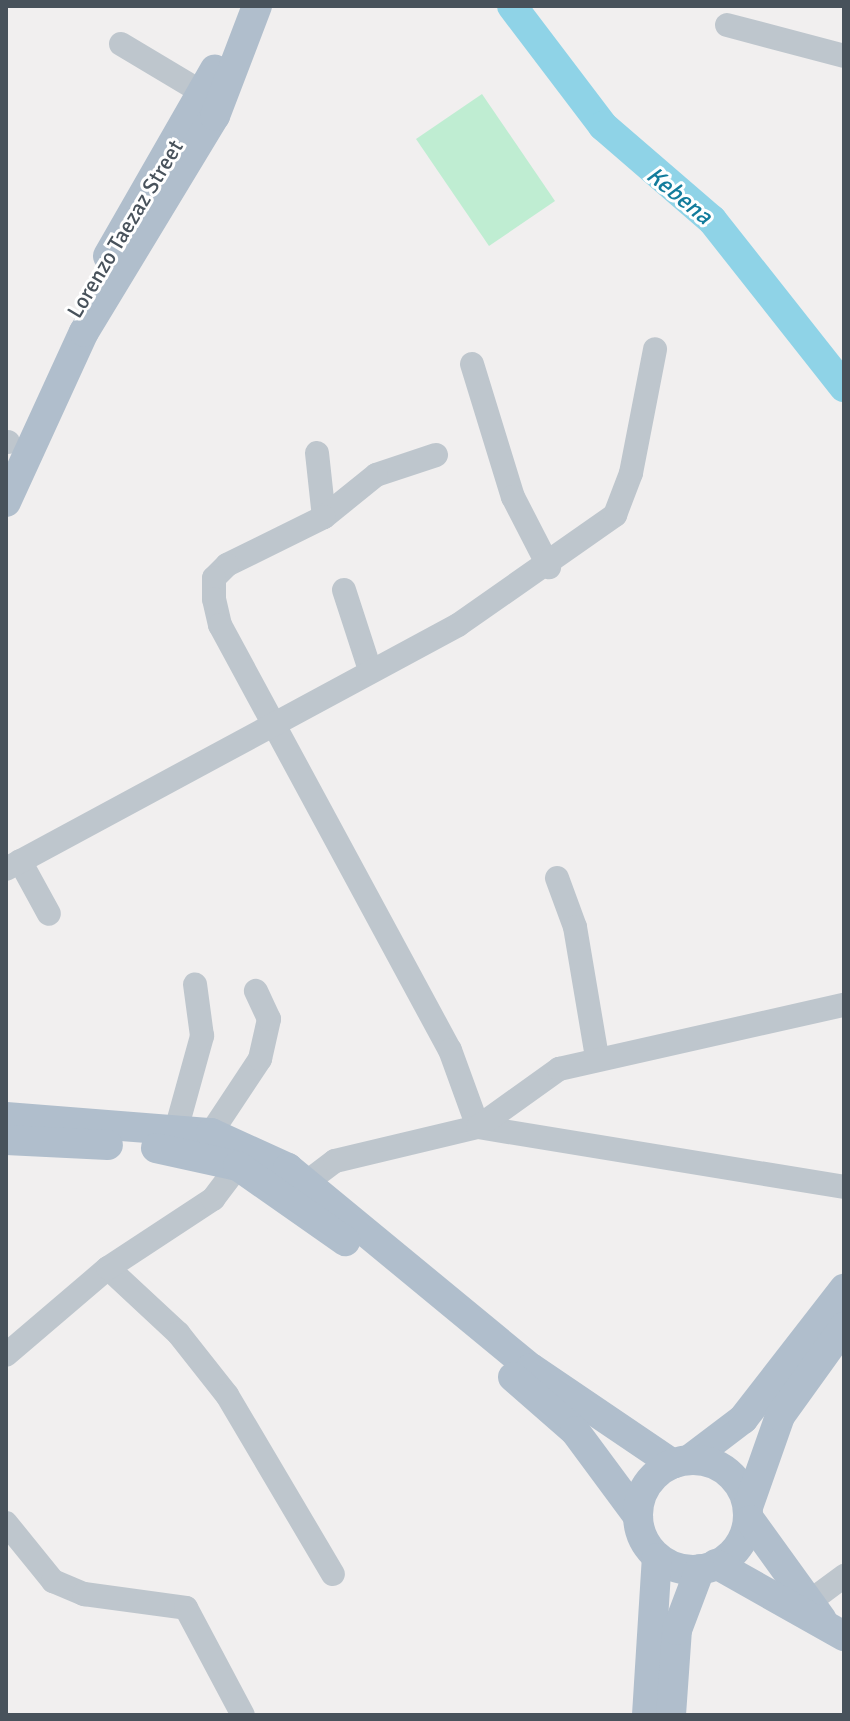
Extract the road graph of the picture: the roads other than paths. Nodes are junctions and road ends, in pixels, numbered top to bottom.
1 (235, 6) edge
2 (257, 6) edge
3 (727, 25) dead end
4 (121, 44) dead end
5 (844, 56) edge
6 (203, 93) junction
7 (655, 349) dead end
8 (472, 364) dead end
9 (7, 444) edge
10 (317, 453) dead end
11 (436, 455) dead end
12 (6, 502) edge
13 (324, 517) junction
14 (549, 567) junction
15 (344, 590) dead end
16 (370, 670) junction
17 (274, 722) junction
18 (13, 865) edge
19 (557, 878) dead end
20 (49, 914) dead end
21 (195, 984) dead end
22 (256, 991) dead end
23 (844, 1005) edge
24 (597, 1057) junction
25 (6, 1117) edge
26 (478, 1127) junction
27 (176, 1130) junction
28 (211, 1133) junction
29 (6, 1140) edge
30 (238, 1166) junction
31 (307, 1182) junction
32 (844, 1187) edge
33 (844, 1264) edge
34 (108, 1268) junction
35 (844, 1289) edge
36 (844, 1327) edge
37 (6, 1355) edge
38 (743, 1419) junction
39 (681, 1462) junction
40 (749, 1514) junction
41 (638, 1516) junction
42 (6, 1523) edge
43 (657, 1558) junction
44 (708, 1567) junction
45 (333, 1574) dead end
46 (844, 1576) edge
47 (825, 1620) edge
48 (243, 1715) edge
49 (647, 1715) edge
50 (671, 1715) edge

1 - 6 main road, Lorenzo Taezaz Street
2 - 12 main road
3 - 5 street
4 - 6 street
6 - 9 main road, Lorenzo Taezaz Street
7 - 14 street
8 - 14 street
10 - 13 street
11 - 13 street
13 - 17 street
14 - 16 street
15 - 16 street
16 - 17 street
17 - 18 street
17 - 26 street
18 - 20 street
19 - 24 street
21 - 27 street
22 - 28 street
23 - 24 street
24 - 26 street
25 - 27 main road
26 - 31 street
26 - 32 street
27 - 28 main road
28 - 31 main road
29 - 30 main road
30 - 34 street
30 - 41 main road
31 - 39 main road
33 - 38 main road
34 - 37 street
34 - 45 street
35 - 38 main road
36 - 40 main road
38 - 39 main road
39 - 40 main road
39 - 41 main road
40 - 44 main road
40 - 47 main road
41 - 43 main road
42 - 48 street
43 - 44 main road
43 - 49 main road
44 - 47 main road
44 - 50 main road
46 - 47 street

